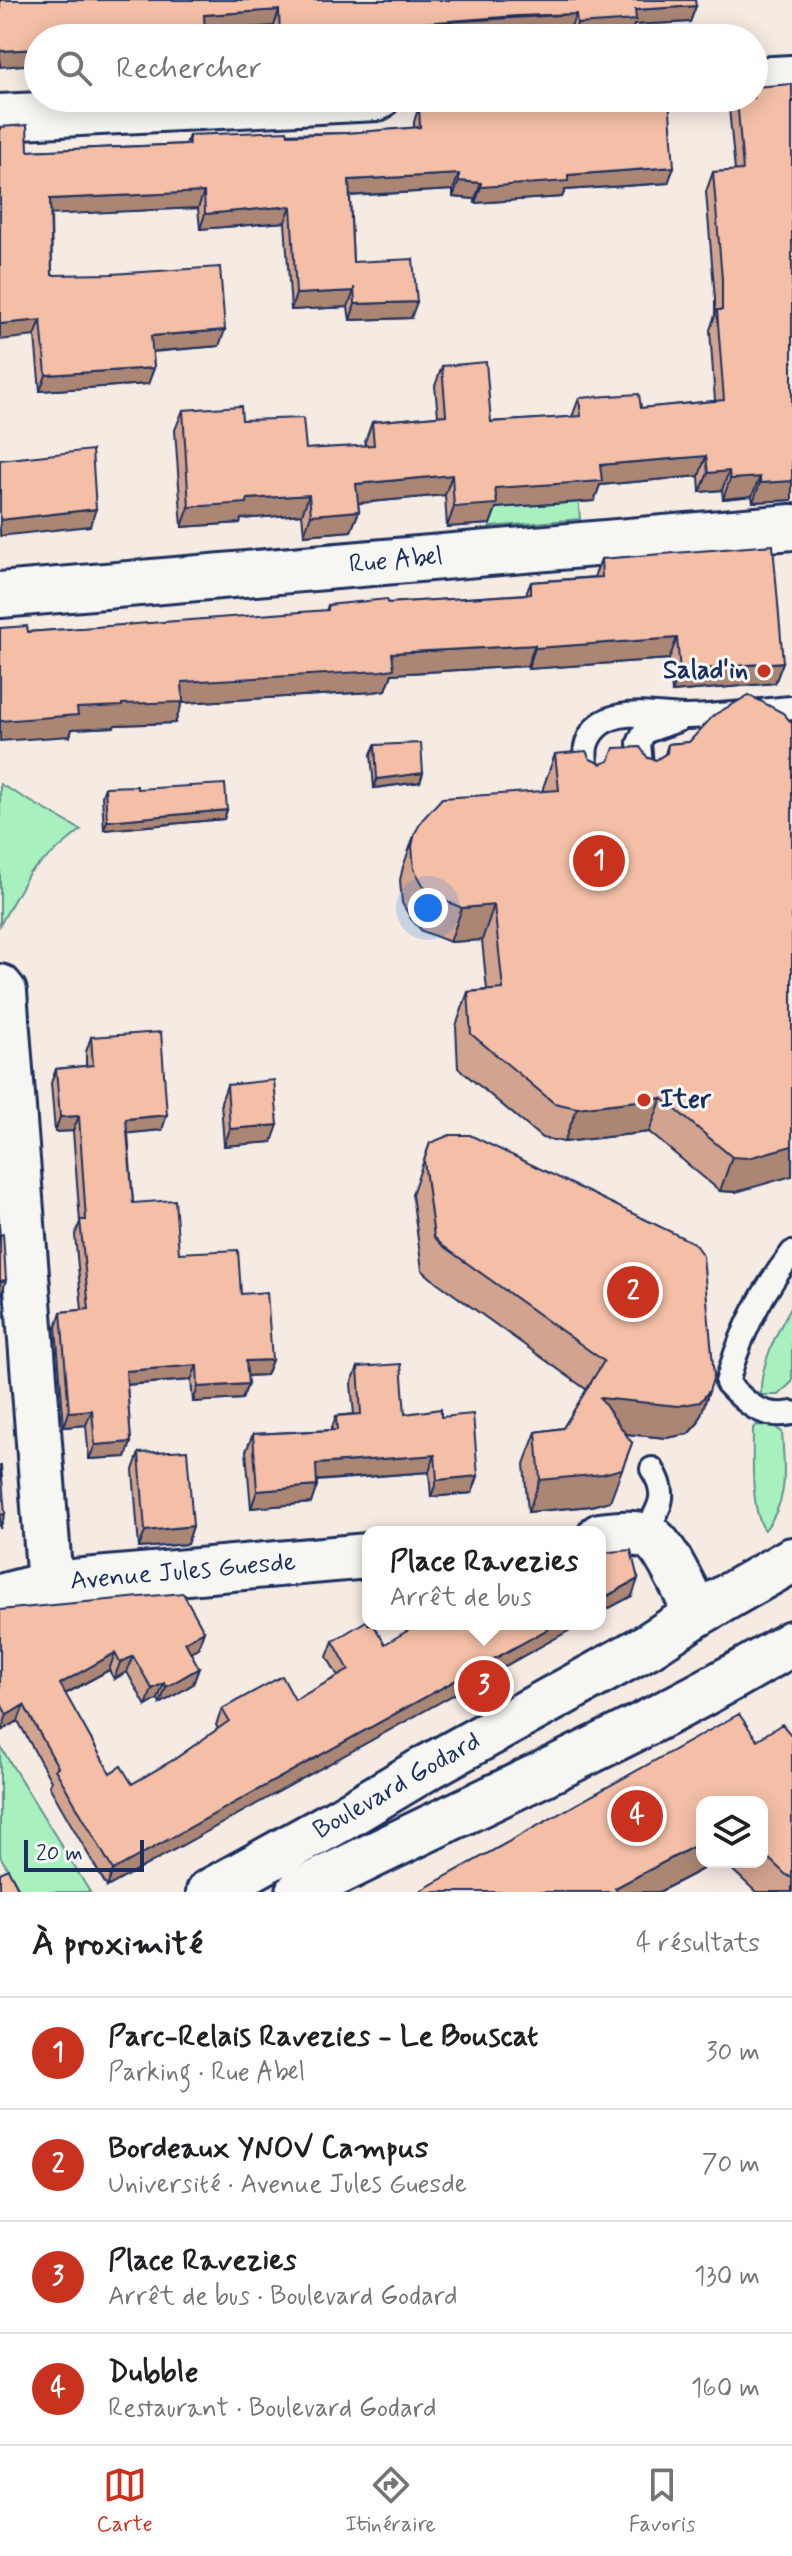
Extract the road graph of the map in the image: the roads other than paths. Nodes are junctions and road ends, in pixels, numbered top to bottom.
1 (792, 78) edge
2 (768, 79) edge
3 (99, 112) edge
4 (0, 117) edge
5 (792, 527) edge
6 (0, 595) edge
7 (792, 708) edge
8 (686, 717) junction
9 (642, 780) edge
10 (588, 784) edge
11 (0, 987) edge
12 (792, 1253) edge
13 (792, 1413) edge
14 (652, 1469) dead end
15 (606, 1536) edge
16 (643, 1537) junction
17 (362, 1557) edge
18 (792, 1560) edge
19 (50, 1584) junction
20 (0, 1597) edge
21 (697, 1614) junction
22 (792, 1643) edge
23 (209, 1892) edge
24 (299, 1892) edge

1 - 2 street
3 - 4 street
5 - 6 street, Rue Abel
7 - 8 lane
8 - 9 lane
8 - 10 lane
11 - 19 street
12 - 13 lane
14 - 16 lane
15 - 16 street
16 - 21 street
17 - 19 street, Avenue Jules Guesde
18 - 21 street, Boulevard Godard
19 - 20 street, Avenue Jules Guesde
21 - 23 street, Boulevard Godard
22 - 24 street, Boulevard Godard

